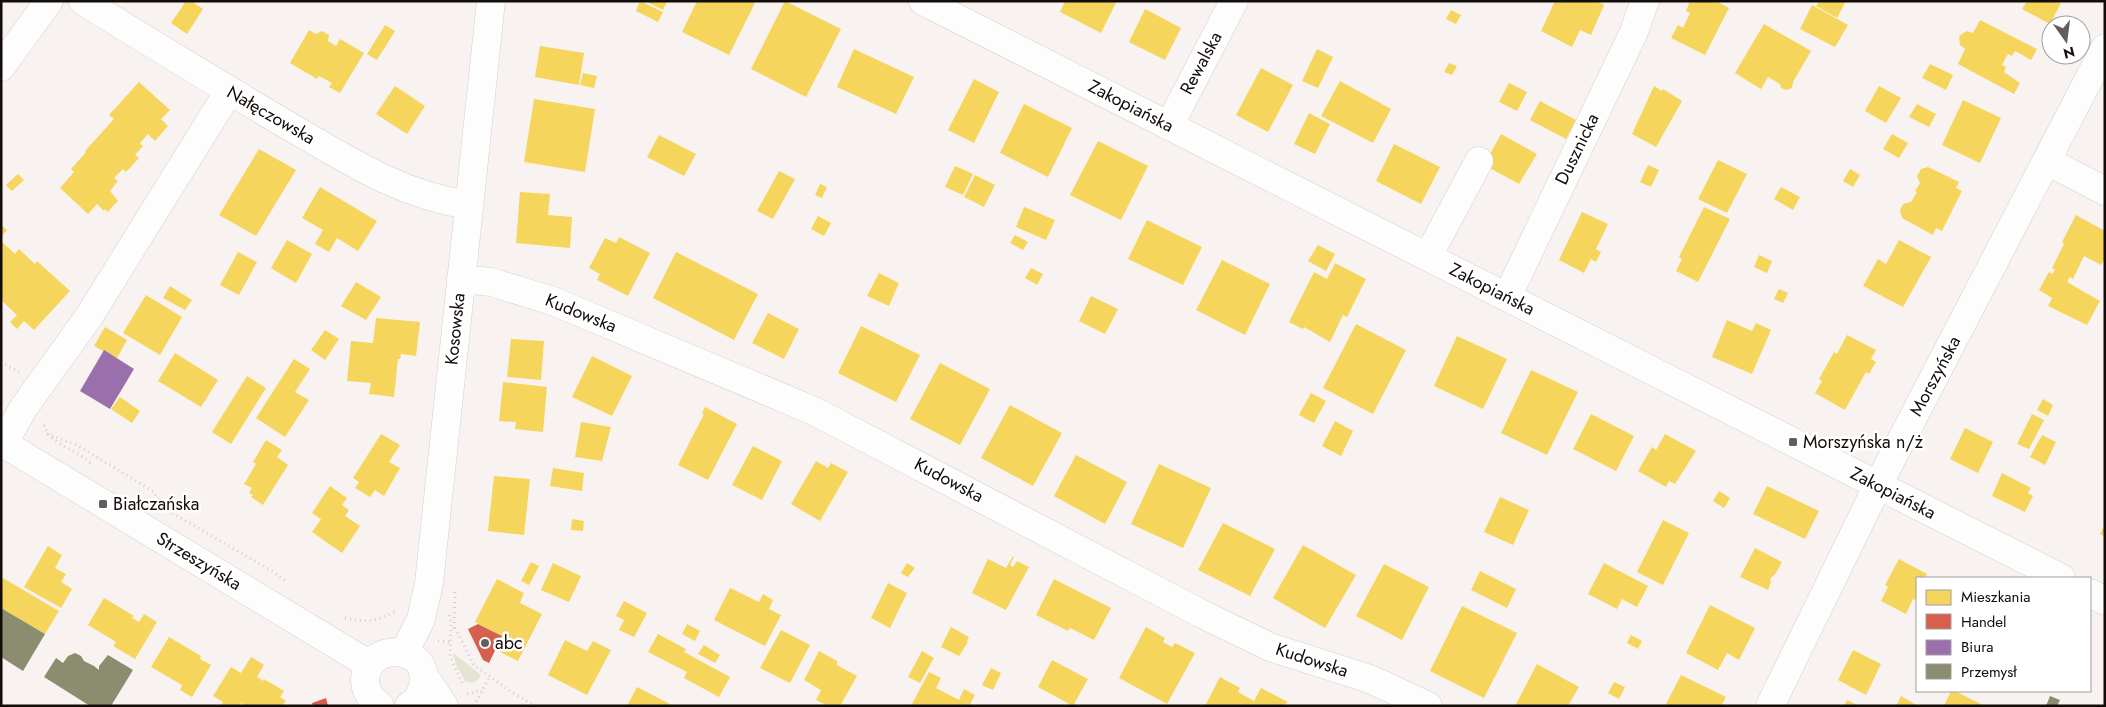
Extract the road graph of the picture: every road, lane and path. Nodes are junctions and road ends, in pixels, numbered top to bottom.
1 (49, 1) edge
2 (83, 1) edge
3 (491, 1) edge
4 (923, 1) edge
5 (1234, 1) edge
6 (1645, 1) edge
7 (2105, 48) edge
8 (1, 67) edge
9 (229, 91) junction
10 (1169, 126) junction
11 (1480, 161) dead end
12 (2047, 161) junction
13 (2105, 191) edge
14 (468, 205) junction
15 (1428, 256) junction
16 (461, 279) junction
17 (1507, 297) junction
18 (1, 362) edge
19 (21, 373) dead end
20 (21, 413) junction
21 (47, 434) junction
22 (2, 443) edge
23 (98, 472) dead end
24 (1878, 485) junction
25 (147, 500) dead end
26 (161, 505) junction
27 (2058, 577) edge
28 (294, 587) dead end
29 (2091, 594) edge
30 (2105, 601) edge
31 (397, 610) dead end
32 (339, 617) dead end
33 (385, 618) junction
34 (393, 621) dead end
35 (455, 628) dead end
36 (436, 641) dead end
37 (404, 653) junction
38 (370, 665) junction
39 (424, 676) junction
40 (490, 676) junction
41 (483, 690) junction
42 (457, 700) edge
43 (380, 706) edge
44 (410, 706) edge
45 (474, 706) edge
46 (535, 706) edge
47 (1428, 706) edge
48 (1770, 706) edge

1 - 8 street
2 - 9 street, Nałęczowska
3 - 14 street, Kosowska
4 - 10 street, Zakopiańska
5 - 10 street, Rewalska
6 - 17 street, Dusznicka
7 - 12 street, Morszyńska
9 - 14 street, Nałęczowska
9 - 20 street
10 - 15 street, Zakopiańska
11 - 15 street
12 - 13 street
12 - 24 street, Morszyńska
14 - 16 street, Kosowska
15 - 17 street, Zakopiańska
16 - 37 street, Kosowska
16 - 47 street, Kudowska
17 - 24 street, Zakopiańska
18 - 19 path
20 - 21 path
20 - 21 path
20 - 22 street
21 - 23 path
21 - 26 path
22 - 38 street, Strzeszyńska
24 - 27 street, Zakopiańska
24 - 48 street, Morszyńska
25 - 26 path
26 - 28 path
29 - 30 street
31 - 33 path
32 - 33 path
33 - 34 path
35 - 40 path
36 - 42 path
37 - 38 street
37 - 39 street
38 - 43 street
39 - 42 street
39 - 44 street
40 - 41 path
40 - 46 path
41 - 42 path
41 - 45 path

